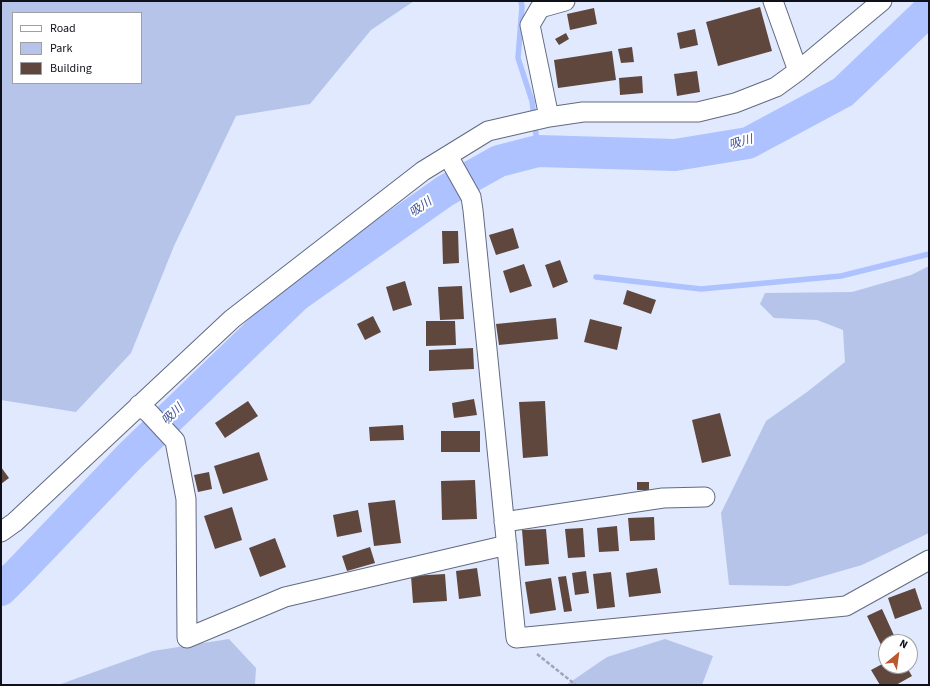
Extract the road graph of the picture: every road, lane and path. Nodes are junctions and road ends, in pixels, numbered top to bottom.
1 (565, 1) edge
2 (773, 1) edge
3 (882, 1) edge
4 (798, 72) junction
5 (549, 117) junction
6 (451, 163) junction
7 (144, 409) junction
8 (705, 497) dead end
9 (504, 522) junction
10 (1, 532) edge
11 (507, 545) junction
12 (929, 560) edge
13 (516, 638) junction
14 (576, 685) edge

1 - 5 street
2 - 4 street
3 - 4 street
4 - 5 street
5 - 6 street
6 - 7 street
6 - 9 street
7 - 10 street
7 - 11 street
8 - 9 street
9 - 11 street
11 - 13 street
12 - 13 street
13 - 14 path

